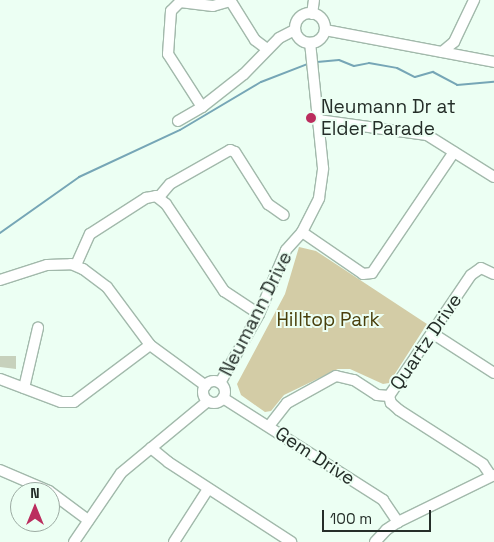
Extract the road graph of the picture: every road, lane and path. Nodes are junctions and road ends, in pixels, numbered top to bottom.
1 (314, 0) edge
2 (474, 0) edge
3 (230, 1) edge
4 (177, 2) edge
5 (312, 14) junction
6 (295, 30) junction
7 (325, 30) junction
8 (310, 43) junction
9 (267, 49) junction
10 (442, 52) junction
11 (494, 62) edge
12 (202, 107) junction
13 (318, 120) junction
14 (178, 121) dead end
15 (454, 152) junction
16 (494, 176) edge
17 (159, 197) junction
18 (284, 215) dead end
19 (302, 232) junction
20 (76, 265) junction
21 (494, 274) edge
22 (0, 280) edge
23 (259, 314) junction
24 (38, 328) dead end
25 (432, 333) junction
26 (150, 346) junction
27 (494, 373) edge
28 (0, 379) edge
29 (220, 383) junction
30 (206, 386) junction
31 (24, 388) junction
32 (389, 396) junction
33 (223, 398) junction
34 (208, 401) junction
35 (269, 426) junction
36 (152, 448) junction
37 (0, 470) edge
38 (493, 475) edge
39 (208, 489) junction
40 (88, 520) junction
41 (398, 522) junction
42 (276, 538) edge
43 (74, 542) edge
44 (174, 542) edge
45 (291, 542) edge
46 (375, 542) edge

1 - 5 street
2 - 10 street
3 - 4 street
3 - 9 street
4 - 12 street
5 - 6 street
5 - 7 street
6 - 8 street
6 - 9 street
7 - 8 street
7 - 10 street
8 - 13 street, Neumann Drive
9 - 12 street
10 - 11 street
12 - 14 street
13 - 15 street
13 - 19 street, Neumann Drive
15 - 16 street
15 - 19 street
17 - 18 street
17 - 20 street
17 - 23 street
19 - 23 street, Neumann Drive
20 - 22 street
20 - 26 street
21 - 25 street, Quartz Drive
23 - 29 street, Neumann Drive
24 - 31 street
25 - 27 street
25 - 32 street, Quartz Drive
26 - 30 street
26 - 31 street
28 - 31 street
29 - 30 street
29 - 33 street
30 - 34 street
32 - 35 street
32 - 38 street, Quartz Drive
33 - 34 street
33 - 35 street, Gem Drive
34 - 36 street
35 - 41 street, Gem Drive
36 - 39 street
36 - 40 street
37 - 40 street
38 - 41 street
39 - 42 street
39 - 44 street
40 - 43 street
41 - 46 street
42 - 45 street

